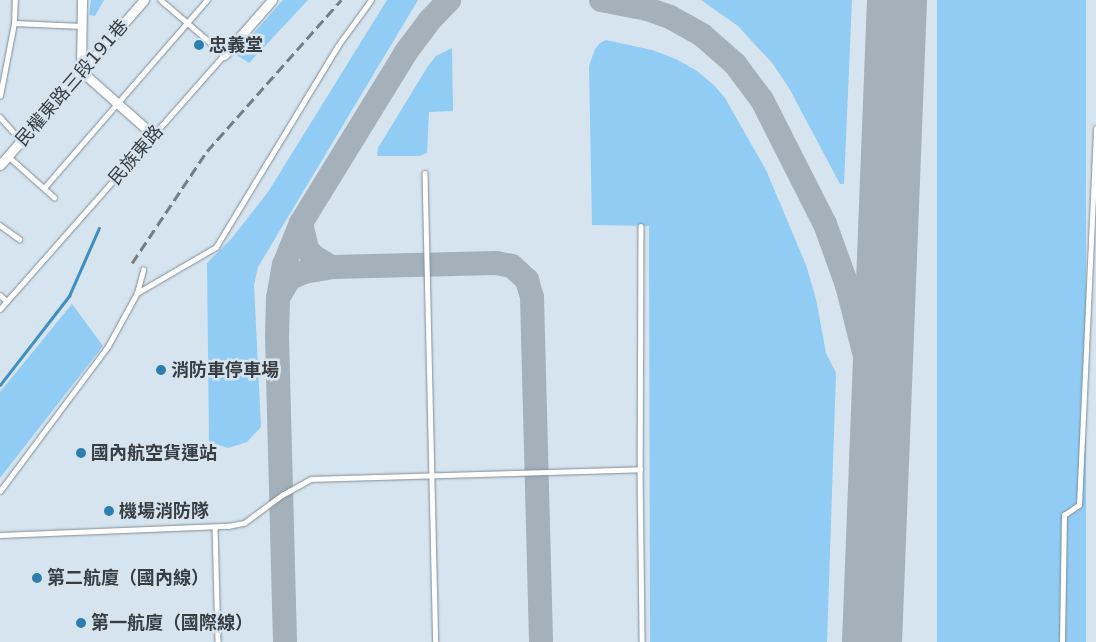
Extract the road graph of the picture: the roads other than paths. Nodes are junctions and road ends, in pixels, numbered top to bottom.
1 (15, 0) edge
2 (82, 0) edge
3 (144, 0) edge
4 (160, 0) edge
5 (207, 0) edge
6 (272, 0) edge
7 (371, 0) edge
8 (14, 23) junction
9 (188, 23) junction
10 (82, 26) junction
11 (224, 55) junction
12 (81, 71) junction
13 (0, 96) edge
14 (118, 103) junction
15 (0, 117) edge
16 (1096, 128) edge
17 (153, 135) junction
18 (22, 140) junction
19 (8, 156) junction
20 (0, 165) edge
21 (425, 173) dead end
22 (44, 188) junction
23 (54, 197) dead end
24 (0, 224) edge
25 (641, 226) dead end
26 (19, 239) dead end
27 (143, 270) dead end
28 (137, 292) junction
29 (0, 295) edge
30 (7, 301) junction
31 (0, 309) edge
32 (640, 469) junction
33 (431, 476) junction
34 (0, 491) edge
35 (215, 527) junction
36 (0, 535) edge
37 (218, 642) edge
38 (436, 642) edge
39 (642, 642) edge
40 (1062, 642) edge

1 - 8 lane
2 - 10 street
3 - 12 street, 民權東路三段191巷
4 - 9 lane
5 - 9 lane
6 - 11 street, 民族東路
7 - 28 lane
8 - 10 lane
8 - 13 lane
9 - 11 lane
9 - 14 lane
10 - 12 street
11 - 17 lane, 民族東路
12 - 14 street
12 - 18 street, 民權東路三段191巷
14 - 17 street
14 - 22 lane
15 - 18 lane
16 - 40 lane
17 - 30 lane, 民族東路
18 - 19 street, 民權東路三段191巷
19 - 20 street, 民權東路三段191巷
19 - 22 lane
21 - 33 lane
22 - 23 lane
24 - 26 lane
25 - 32 lane
27 - 28 lane
28 - 34 lane
29 - 30 lane
30 - 31 lane, 民族東路
32 - 33 lane
32 - 39 lane
33 - 35 lane
33 - 38 lane
35 - 36 lane
35 - 37 lane

